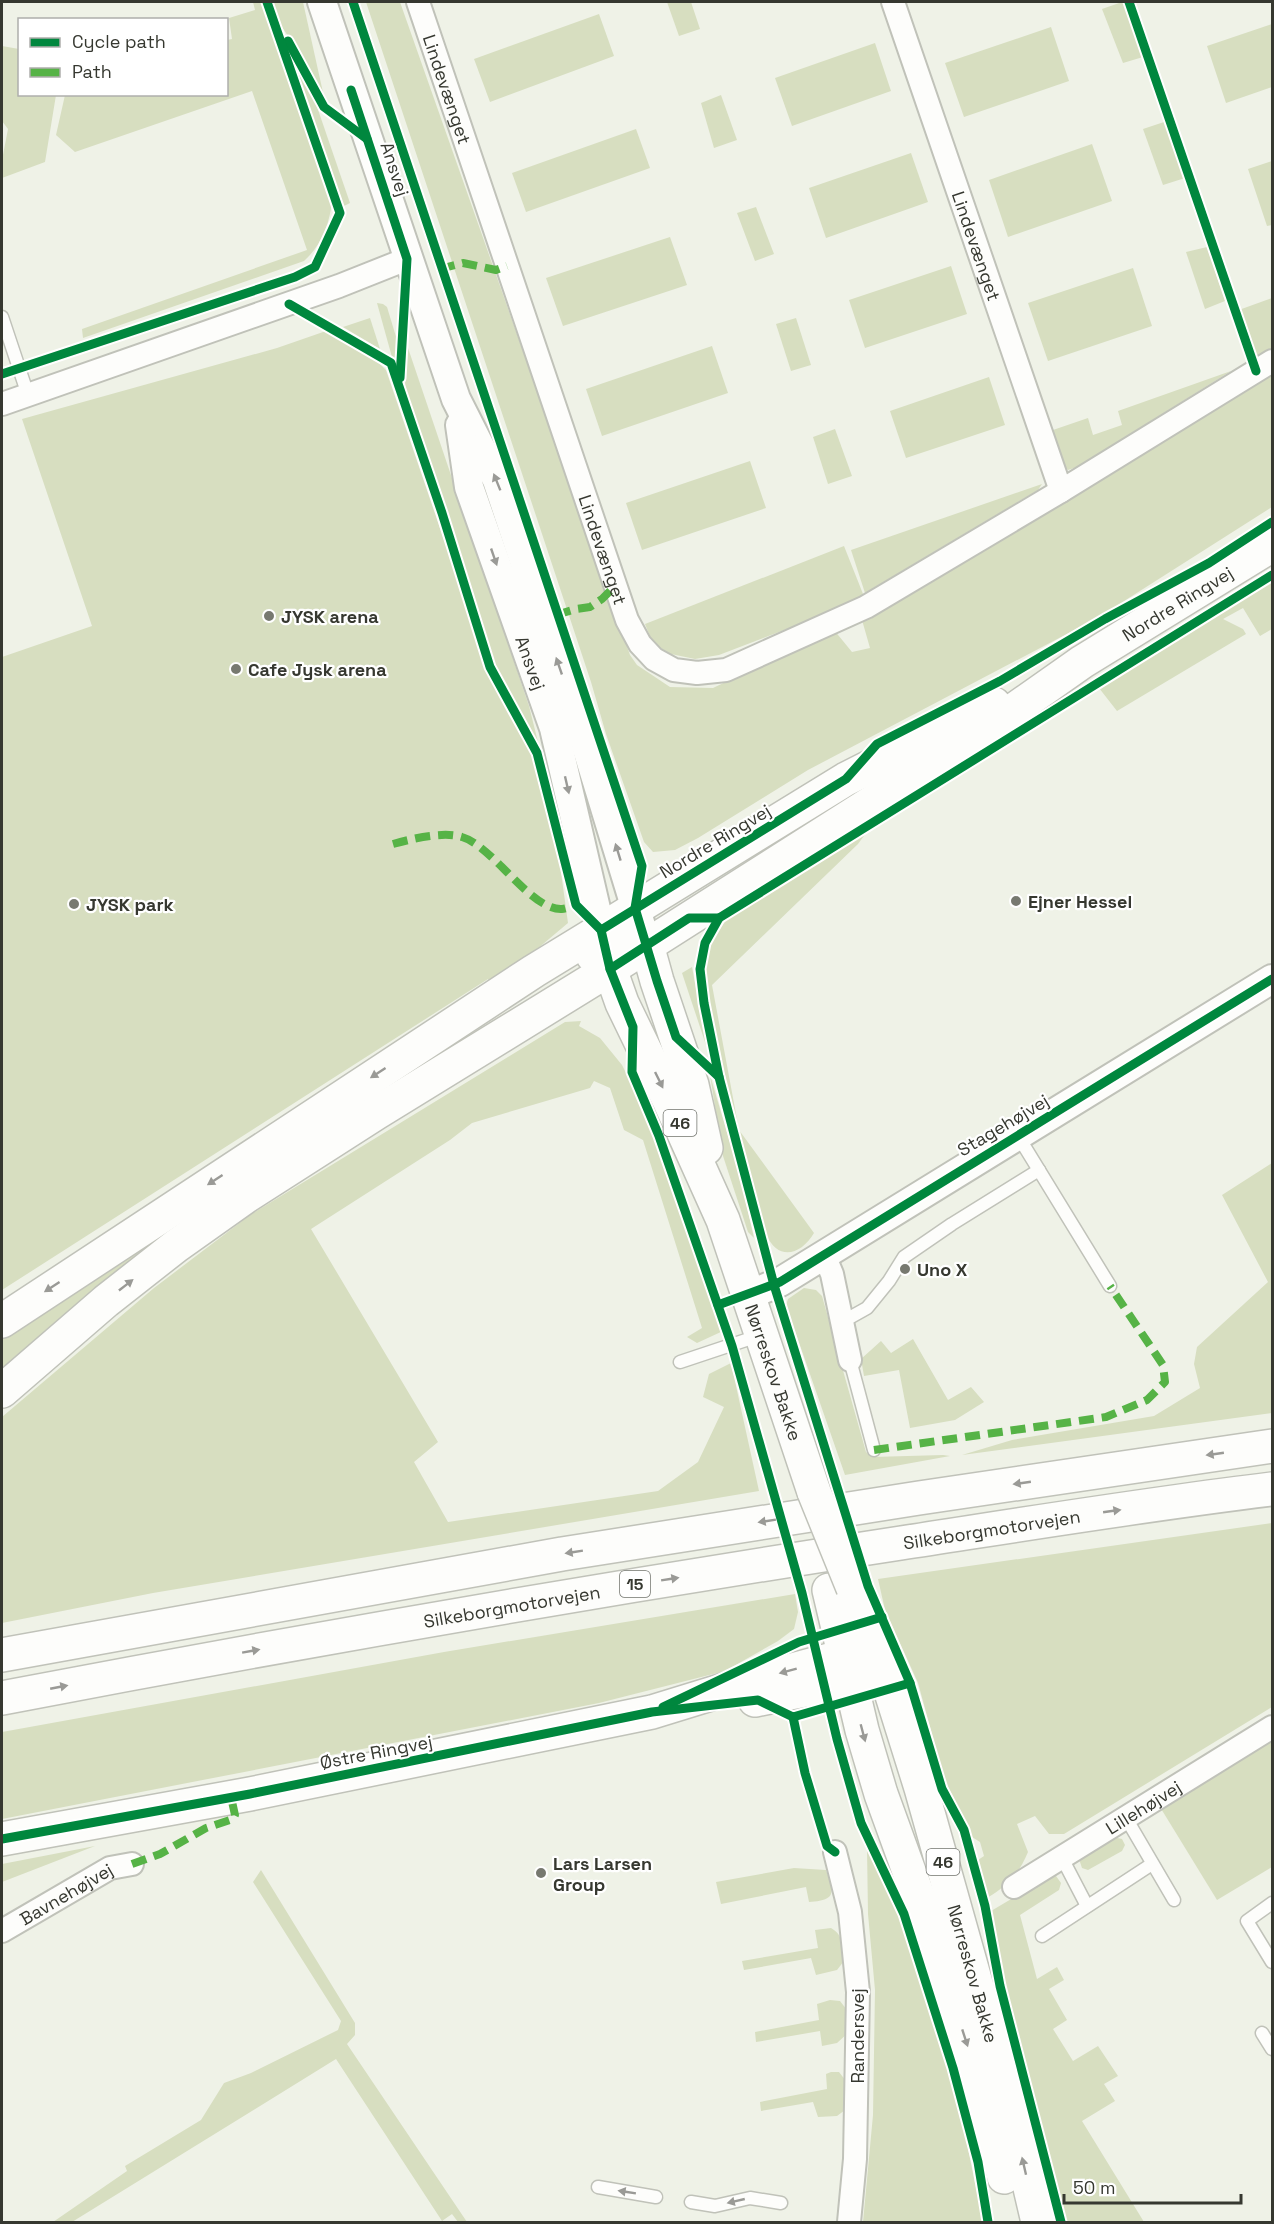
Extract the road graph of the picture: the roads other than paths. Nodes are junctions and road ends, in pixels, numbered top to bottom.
1 (322, 2) edge
2 (418, 2) edge
3 (893, 2) edge
4 (407, 259) junction
5 (2, 317) edge
6 (1272, 361) edge
7 (28, 395) junction
8 (456, 399) junction
9 (2, 404) edge
10 (1061, 491) junction
11 (1272, 545) edge
12 (1082, 662) junction
13 (642, 928) junction
14 (606, 949) junction
15 (1272, 979) edge
16 (1018, 1136) junction
17 (1039, 1170) junction
18 (723, 1220) junction
19 (824, 1255) junction
20 (1110, 1286) dead end
21 (749, 1295) junction
22 (2, 1321) edge
23 (842, 1322) junction
24 (762, 1335) junction
25 (850, 1360) joint
26 (680, 1362) dead end
27 (2, 1391) edge
28 (1272, 1446) edge
29 (874, 1450) dead end
30 (1272, 1489) edge
31 (2, 1655) edge
32 (860, 1667) junction
33 (2, 1698) edge
34 (1272, 1727) edge
35 (1126, 1818) junction
36 (2, 1839) edge
37 (835, 1852) dead end
38 (1062, 1857) junction
39 (132, 1864) dead end
40 (1152, 1864) junction
41 (1014, 1887) dead end
42 (1174, 1900) dead end
43 (1272, 1903) edge
44 (1088, 1906) junction
45 (2, 1931) edge
46 (1042, 1936) dead end
47 (1272, 1962) edge
48 (1262, 2033) dead end
49 (1272, 2049) edge
50 (598, 2187) dead end
51 (656, 2197) dead end
52 (691, 2202) dead end
53 (781, 2203) dead end
54 (849, 2223) edge
55 (1014, 2223) edge
56 (1038, 2223) edge

1 - 4 street, Ansvej
2 - 10 street, Lindevænget
3 - 10 street, Lindevænget
4 - 7 street
4 - 8 street, Ansvej
5 - 7 lane
6 - 10 street, Lindevænget
7 - 9 street
13 -> 8 street, Ansvej
8 -> 14 street, Ansvej
11 - 12 main road, Nordre Ringvej
12 - 13 main road, Nordre Ringvej
12 - 13 main road, Nordre Ringvej
13 - 14 main road
13 - 18 main road, Nørreskov Bakke / 46
14 -> 18 main road, Nørreskov Bakke / 46
14 -> 22 main road
27 -> 14 main road
15 - 16 street, Stagehøjvej
16 - 17 lane
16 - 19 street, Stagehøjvej
17 - 20 lane
17 - 23 lane
18 - 21 main road, Nørreskov Bakke / 46
19 - 21 street, Stagehøjvej
19 - 23 street
21 - 24 main road, Nørreskov Bakke / 46
23 - 25 street
24 - 26 lane
24 - 32 main road, Nørreskov Bakke / 46, bridge
25 - 29 lane
28 -> 31 main road, 15
33 -> 30 main road, Silkeborgmotorvejen / 15
32 - 36 main road, Østre Ringvej
32 -> 55 main road, Nørreskov Bakke / 46
56 -> 32 main road, Nørreskov Bakke / 46
34 - 35 street, Lillehøjvej
35 - 38 street, Lillehøjvej
35 - 40 lane
37 - 54 street, Randersvej
38 - 41 street, Lillehøjvej
38 - 44 lane
39 - 45 street, Bavnehøjvej
40 - 42 lane
40 - 44 lane
43 - 47 lane
44 - 46 lane
48 - 49 lane
51 -> 50 lane
53 -> 52 lane

